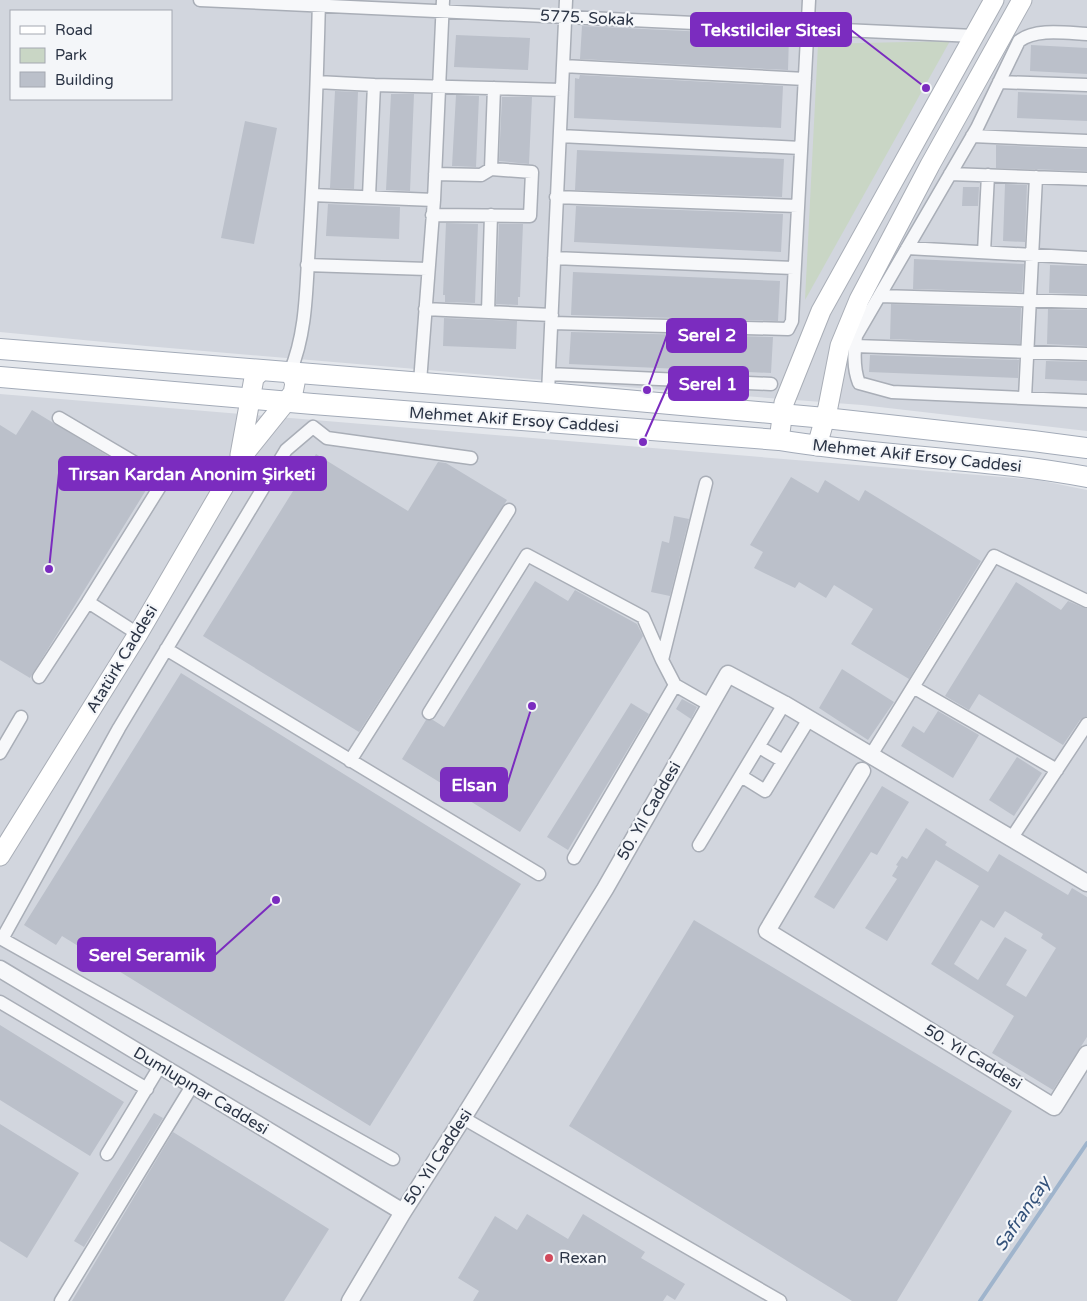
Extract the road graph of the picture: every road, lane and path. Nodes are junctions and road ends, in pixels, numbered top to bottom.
1 (200, 0) edge
2 (566, 0) edge
3 (809, 0) edge
4 (994, 0) edge
5 (1022, 0) edge
6 (319, 3) edge
7 (442, 6) edge
8 (566, 17) junction
9 (807, 29) junction
10 (1087, 34) edge
11 (974, 36) junction
12 (564, 66) junction
13 (805, 79) junction
14 (317, 82) junction
15 (999, 82) junction
16 (374, 85) junction
17 (1087, 85) edge
18 (439, 86) junction
19 (494, 88) junction
20 (562, 90) junction
21 (560, 136) junction
22 (972, 136) junction
23 (1087, 142) edge
24 (801, 148) junction
25 (491, 169) junction
26 (435, 174) junction
27 (950, 174) junction
28 (988, 175) junction
29 (1036, 177) junction
30 (1087, 179) edge
31 (312, 194) junction
32 (369, 196) junction
33 (556, 197) junction
34 (434, 200) junction
35 (798, 206) junction
36 (432, 215) junction
37 (491, 215) junction
38 (906, 248) junction
39 (984, 252) junction
40 (1031, 255) junction
41 (554, 258) junction
42 (1087, 258) edge
43 (307, 265) junction
44 (794, 268) junction
45 (428, 270) junction
46 (879, 296) junction
47 (1029, 300) junction
48 (1087, 302) edge
49 (425, 309) junction
50 (488, 312) junction
51 (552, 319) junction
52 (855, 346) junction
53 (0, 349) edge
54 (1027, 351) junction
55 (1087, 354) edge
56 (262, 370) junction
57 (290, 372) junction
58 (0, 377) edge
59 (420, 382) junction
60 (548, 383) junction
61 (771, 384) dead end
62 (1025, 398) junction
63 (250, 399) junction
64 (1087, 401) edge
65 (286, 402) junction
66 (782, 414) junction
67 (59, 418) dead end
68 (825, 418) junction
69 (778, 440) junction
70 (817, 446) junction
71 (1087, 448) edge
72 (471, 458) dead end
73 (240, 459) junction
74 (1087, 477) edge
75 (706, 483) dead end
76 (509, 510) dead end
77 (1087, 601) edge
78 (88, 602) junction
79 (138, 634) junction
80 (166, 649) junction
81 (662, 660) junction
82 (39, 677) dead end
83 (675, 685) junction
84 (913, 687) junction
85 (784, 704) junction
86 (710, 705) junction
87 (429, 714) dead end
88 (21, 717) dead end
89 (809, 719) junction
90 (1087, 724) edge
91 (759, 747) junction
92 (0, 754) edge
93 (871, 755) junction
94 (350, 760) junction
95 (783, 762) junction
96 (1057, 770) junction
97 (862, 771) dead end
98 (741, 776) junction
99 (1011, 839) junction
100 (699, 845) dead end
101 (0, 856) edge
102 (574, 858) dead end
103 (539, 874) dead end
104 (1087, 883) edge
105 (1, 939) edge
106 (0, 968) edge
107 (0, 1002) edge
108 (1087, 1054) edge
109 (160, 1066) junction
110 (192, 1086) junction
111 (147, 1089) junction
112 (463, 1118) junction
113 (107, 1154) dead end
114 (393, 1159) dead end
115 (403, 1212) junction
116 (61, 1301) edge
117 (350, 1301) edge
118 (780, 1301) edge

1 - 6 street, 5775. Sokak
2 - 8 street
3 - 9 street
4 - 11 main road
5 - 68 main road
6 - 7 street, 5775. Sokak
6 - 14 street
7 - 8 street, 5775. Sokak
7 - 18 street
8 - 9 street, 5775. Sokak
8 - 12 street
9 - 11 street, 5775. Sokak
9 - 13 street
10 - 15 street
11 - 66 main road
12 - 13 street
12 - 20 street
13 - 24 street
14 - 16 street
14 - 31 street
15 - 17 street
15 - 22 street
16 - 18 street
16 - 32 street
18 - 19 street
18 - 26 street
19 - 20 street
19 - 25 street
20 - 21 street
21 - 24 street
21 - 33 street
22 - 23 street
22 - 27 street
24 - 35 street
25 - 26 street
25 - 37 street
26 - 34 street
27 - 28 street
27 - 38 street
28 - 29 street
28 - 39 street
29 - 30 street
29 - 40 street
31 - 32 street
31 - 43 street
32 - 34 street
33 - 35 street
33 - 41 street
34 - 36 street
35 - 44 street
36 - 37 street
36 - 45 street
37 - 50 street
38 - 39 street
38 - 46 street
39 - 40 street
40 - 42 street
40 - 47 street
41 - 44 street
41 - 51 street
43 - 45 street
43 - 57 street
44 - 51 street
45 - 49 street
46 - 47 street
46 - 52 street
47 - 48 street
47 - 54 street
49 - 50 street
49 - 59 street
50 - 51 street
51 - 60 street
52 - 54 street
52 - 62 street
53 - 56 main road, Mehmet Akif Ersoy Caddesi
54 - 55 street
54 - 62 street
56 - 57 main road, Mehmet Akif Ersoy Caddesi
56 - 63 main road
57 - 59 main road, Mehmet Akif Ersoy Caddesi
57 - 65 main road
58 - 63 main road, Mehmet Akif Ersoy Caddesi
59 - 60 main road, Mehmet Akif Ersoy Caddesi
60 - 61 street
60 - 66 main road, Mehmet Akif Ersoy Caddesi
62 - 64 street
63 - 65 main road, Mehmet Akif Ersoy Caddesi
63 - 73 main road
65 - 69 main road, Mehmet Akif Ersoy Caddesi
65 - 73 main road
66 - 68 main road, Mehmet Akif Ersoy Caddesi
66 - 69 main road
67 - 78 street
68 - 70 main road
68 - 71 main road, Mehmet Akif Ersoy Caddesi
69 - 70 main road, Mehmet Akif Ersoy Caddesi
70 - 74 main road, Mehmet Akif Ersoy Caddesi
72 - 80 street
73 - 79 main road, Atatürk Caddesi
75 - 81 street
76 - 94 street
77 - 84 street
78 - 79 street
78 - 82 street
79 - 101 main road, Atatürk Caddesi
80 - 94 street
80 - 105 street
81 - 83 street
81 - 87 street
83 - 86 street
83 - 102 street
84 - 93 street
84 - 96 street
85 - 86 street, 50. Yıl Caddesi
85 - 89 street, 50. Yıl Caddesi
85 - 91 street
86 - 112 street, 50. Yıl Caddesi
88 - 92 street
89 - 93 street, 50. Yıl Caddesi
89 - 95 street
90 - 96 street
91 - 95 street
91 - 98 street
93 - 99 street, 50. Yıl Caddesi
94 - 103 street
95 - 98 street
96 - 99 street
97 - 108 street, 50. Yıl Caddesi
98 - 100 street
99 - 104 street, 50. Yıl Caddesi
105 - 114 street
106 - 109 street, Dumlupınar Caddesi
107 - 111 street
109 - 110 street, Dumlupınar Caddesi
109 - 111 street
110 - 115 street, Dumlupınar Caddesi
110 - 116 street
111 - 113 street
112 - 115 street, 50. Yıl Caddesi
112 - 118 street
115 - 117 street, 50. Yıl Caddesi

